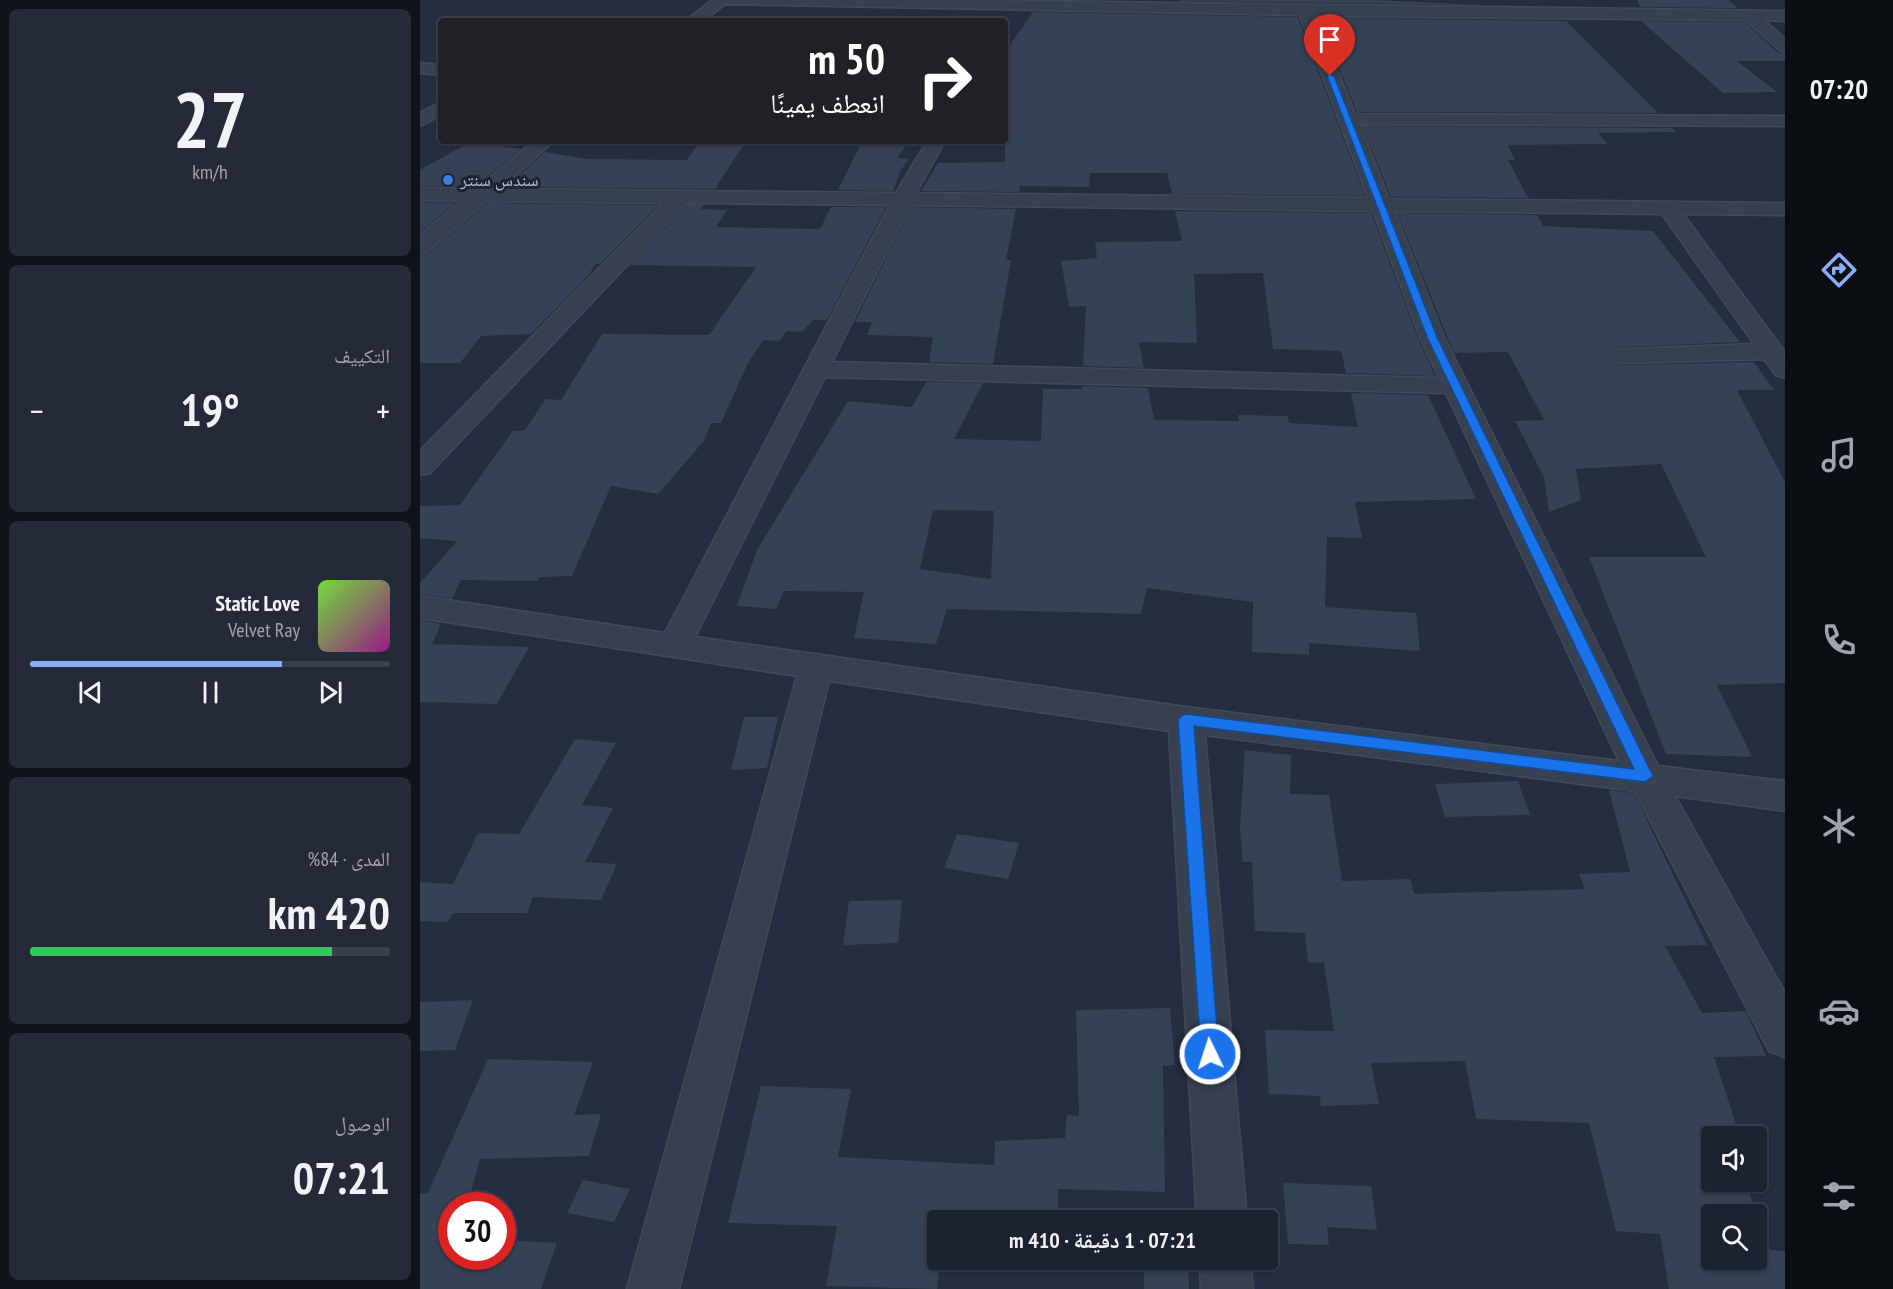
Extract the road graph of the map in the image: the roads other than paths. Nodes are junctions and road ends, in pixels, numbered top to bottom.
1 (721, 0) edge
2 (728, 0) edge
3 (1703, 0) edge
4 (989, 2) edge
5 (1218, 4) edge
6 (1015, 5) junction
7 (1422, 6) edge
8 (1306, 11) junction
9 (1717, 16) junction
10 (1750, 16) junction
11 (1785, 16) edge
12 (698, 18) edge
13 (1007, 18) edge
14 (1785, 47) edge
15 (420, 68) edge
16 (438, 69) edge
17 (438, 110) edge
18 (1346, 119) junction
19 (420, 121) edge
20 (1785, 121) edge
21 (541, 144) edge
22 (934, 144) edge
23 (420, 194) edge
24 (481, 195) junction
25 (679, 198) junction
26 (903, 199) junction
27 (1378, 204) junction
28 (1669, 209) junction
29 (1785, 209) edge
30 (420, 246) edge
31 (1625, 356) dead end
32 (1779, 360) edge
33 (818, 369) junction
34 (1456, 386) junction
35 (420, 467) edge
36 (420, 606) edge
37 (675, 644) junction
38 (816, 667) junction
39 (1186, 720) junction
40 (1645, 776) junction
41 (1785, 796) edge
42 (1785, 1036) edge
43 (1221, 1210) edge
44 (1226, 1270) edge
45 (653, 1289) edge
46 (1227, 1289) edge

1 - 12 street
2 - 4 street
3 - 9 street
4 - 6 street
5 - 6 street
5 - 8 street
6 - 13 street
7 - 8 street
7 - 9 street
8 - 18 street
9 - 10 street
10 - 11 street
10 - 14 street
15 - 16 street
17 - 19 street
18 - 20 street
18 - 27 street
21 - 24 street
22 - 26 street
23 - 24 street
24 - 25 street
24 - 30 street
25 - 26 street
25 - 35 street
26 - 27 street
26 - 33 street
27 - 28 street
27 - 34 street
28 - 29 street
28 - 32 street
31 - 32 street
33 - 34 street
33 - 37 street
34 - 40 street
36 - 37 street
37 - 38 street
38 - 39 street
38 - 45 street
39 - 40 street
39 - 43 street
40 - 41 street
40 - 42 street
44 - 46 street

